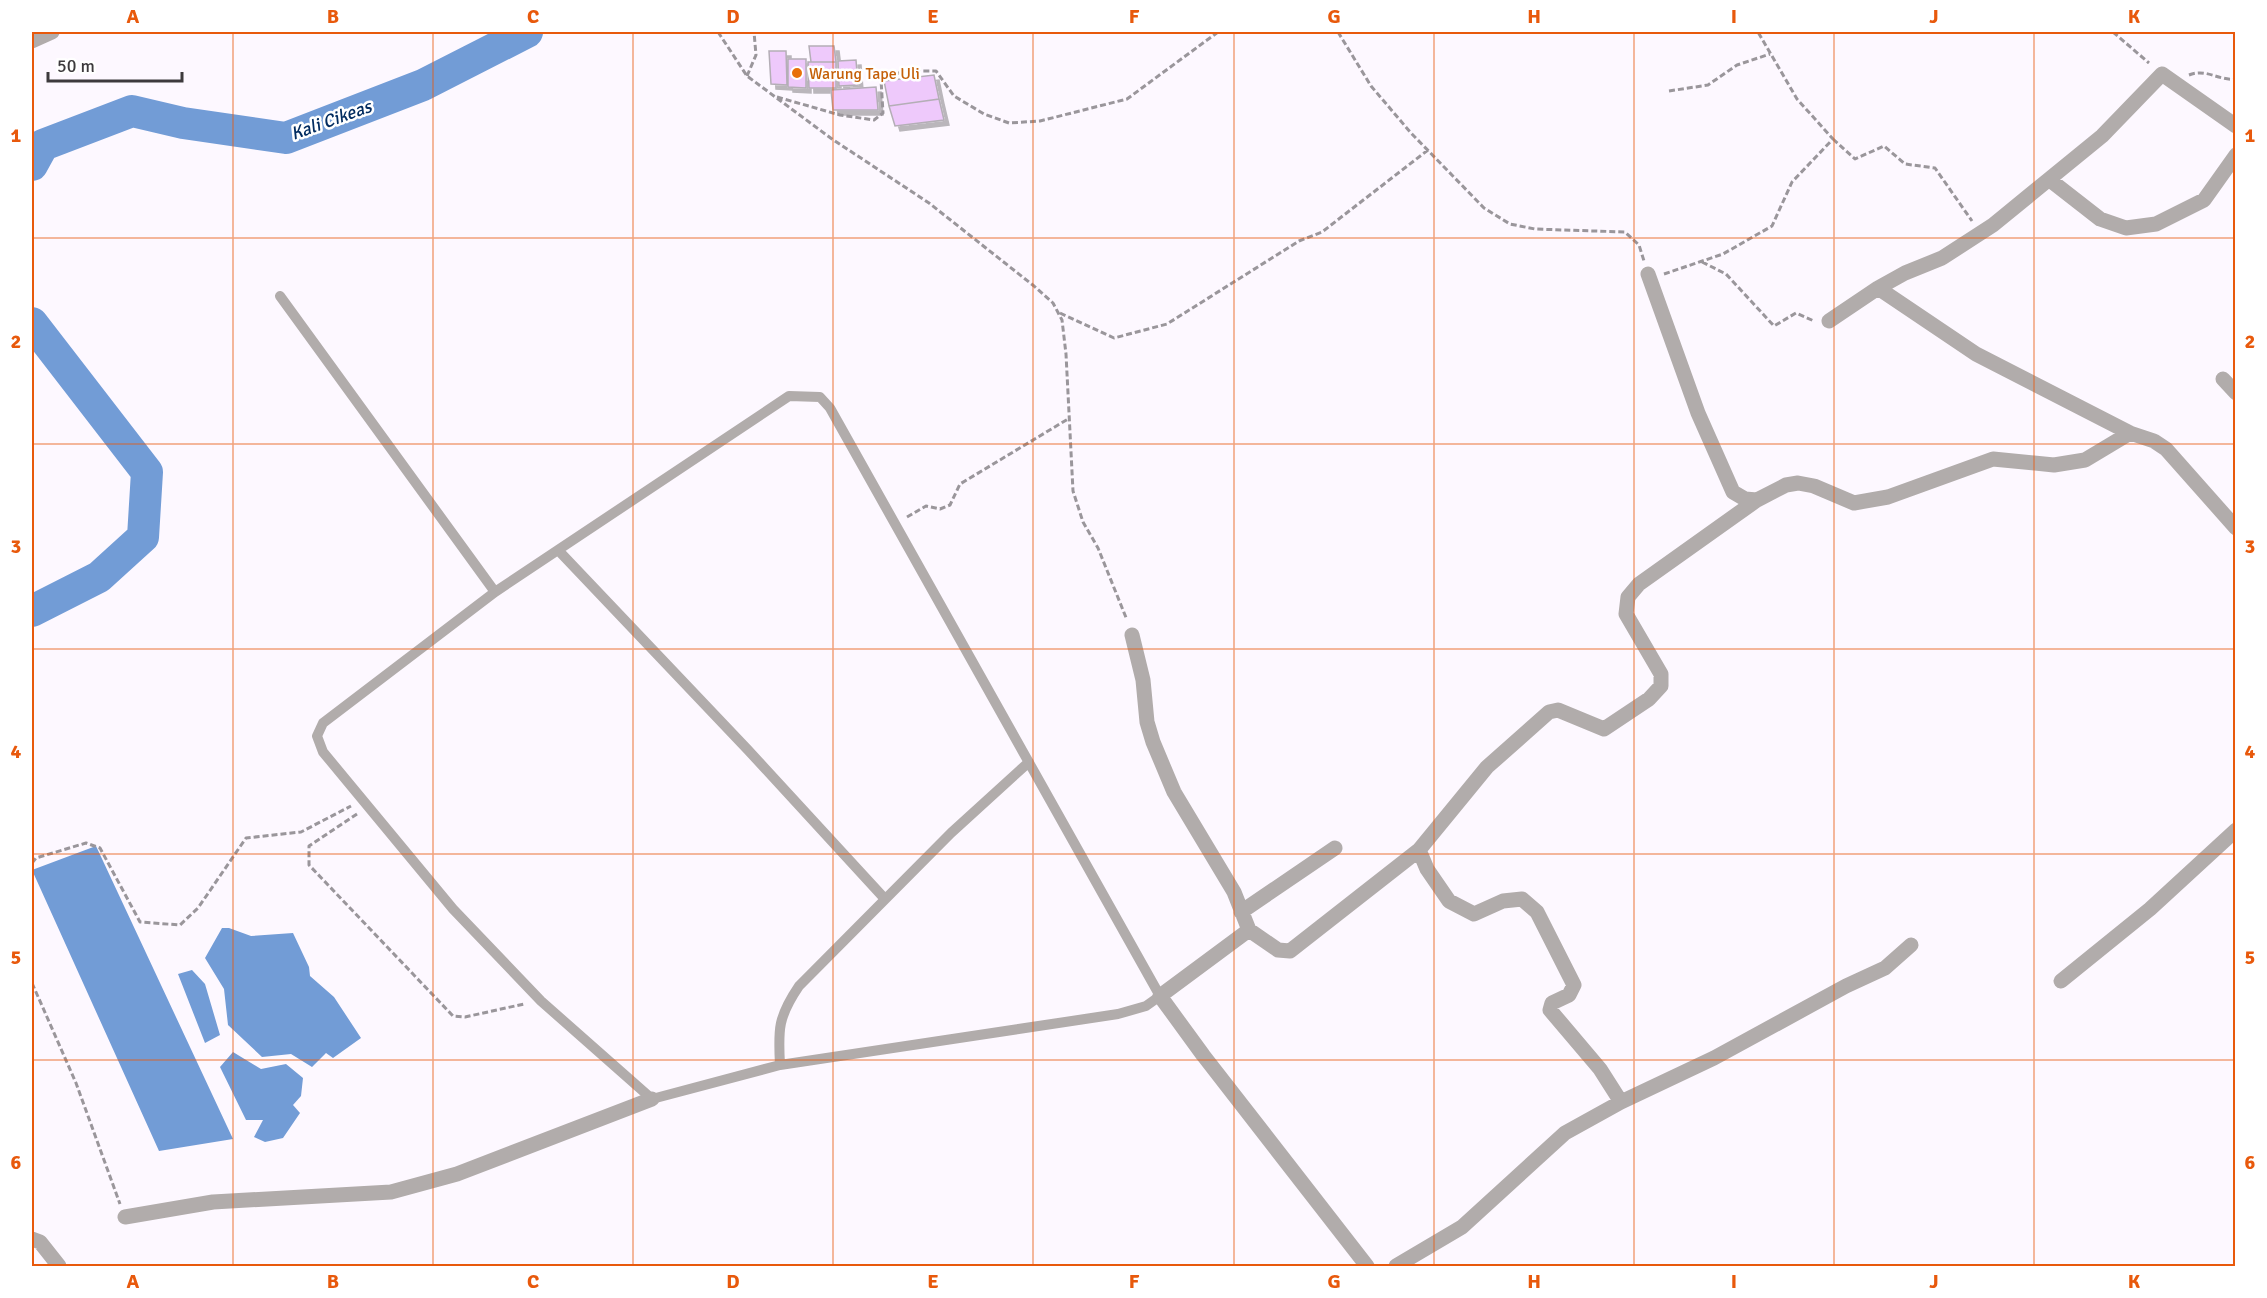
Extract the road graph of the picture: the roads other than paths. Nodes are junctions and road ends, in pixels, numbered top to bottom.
1 (52, 32) edge
2 (32, 41) edge
3 (2235, 126) edge
4 (2235, 155) edge
5 (2050, 180) junction
6 (1648, 274) road end
7 (1878, 288) junction
8 (280, 296) dead end
9 (1829, 321) road end
10 (2223, 380) dead end
11 (2235, 393) edge
12 (2130, 433) junction
13 (1757, 500) junction
14 (2235, 528) edge
15 (558, 550) junction
16 (495, 592) junction
17 (1132, 634) road end
18 (1029, 762) junction
19 (2235, 830) edge
20 (1335, 848) dead end
21 (1419, 850) junction
22 (885, 899) junction
23 (1241, 912) junction
24 (1249, 930) junction
25 (1911, 945) dead end
26 (2061, 981) dead end
27 (1160, 996) junction
28 (780, 1065) junction
29 (652, 1099) junction
30 (1621, 1102) junction
31 (124, 1216) road end
32 (32, 1239) edge
33 (59, 1266) edge
34 (1368, 1266) edge
35 (1396, 1266) edge

1 - 2 street
3 - 5 street
4 - 5 street
5 - 7 street
6 - 13 street
7 - 9 street
7 - 12 street
8 - 16 lane
10 - 11 street
12 - 13 street
12 - 14 street
13 - 21 street
15 - 16 lane
15 - 18 lane
15 - 22 lane
16 - 29 lane
17 - 23 street
18 - 22 lane
18 - 27 lane
19 - 26 street
20 - 23 street
21 - 24 street
21 - 30 street
22 - 28 lane
23 - 24 street
24 - 27 street
25 - 30 street
27 - 28 lane
27 - 34 street
28 - 29 lane
29 - 31 street
30 - 35 street
32 - 33 street

